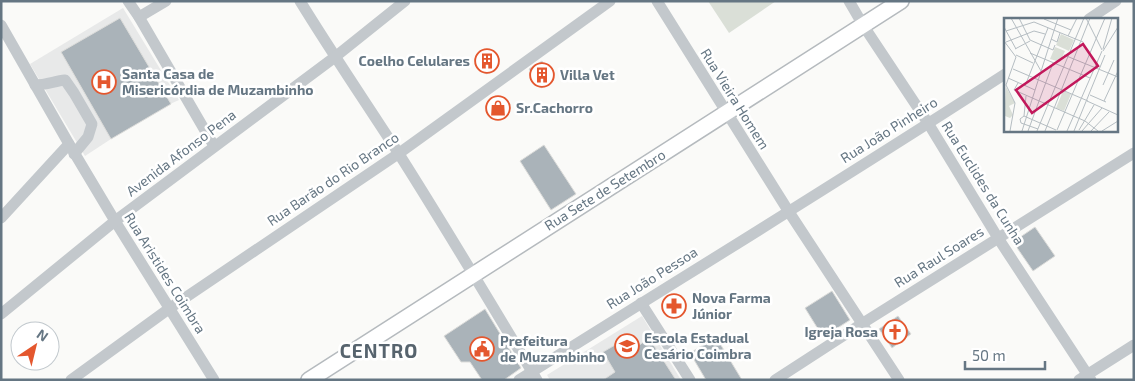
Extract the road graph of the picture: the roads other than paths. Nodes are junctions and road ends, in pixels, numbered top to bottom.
1 (128, 1) edge
2 (166, 1) edge
3 (300, 1) edge
4 (405, 1) edge
5 (610, 1) edge
6 (657, 1) edge
7 (849, 1) edge
8 (901, 1) edge
9 (1116, 1) edge
10 (139, 17) junction
11 (1090, 18) edge
12 (1, 25) edge
13 (863, 25) junction
14 (335, 57) junction
15 (1004, 75) edge
16 (35, 85) junction
17 (727, 113) junction
18 (928, 123) junction
19 (214, 146) junction
20 (72, 149) junction
21 (1134, 153) edge
22 (398, 154) junction
23 (789, 212) junction
24 (1, 218) edge
25 (115, 221) junction
26 (998, 238) junction
27 (473, 274) junction
28 (640, 303) junction
29 (170, 308) junction
30 (1, 314) edge
31 (863, 323) junction
32 (1134, 345) edge
33 (535, 376) edge
34 (1086, 378) edge
35 (71, 380) edge
36 (214, 380) edge
37 (309, 380) edge
38 (520, 380) edge
39 (690, 380) edge
40 (775, 380) edge
41 (899, 380) edge

1 - 10 street
2 - 10 street
3 - 14 street
4 - 14 street, Avenida Afonso Pena
5 - 22 street, Rua Barão do Rio Branco
6 - 17 street, Rua Vieira Homem
7 - 13 street, Rua Euclides da Cunha
8 - 13 main road, Rua Sete de Setembro
9 - 11 street
10 - 19 street
12 - 16 street, Rua Aristides Coimbra
13 - 17 main road, Rua Sete de Setembro
13 - 18 street, Rua Euclides da Cunha
14 - 19 street, Avenida Afonso Pena
14 - 22 street
15 - 18 street, Rua João Pinheiro
16 - 20 street, Rua Aristides Coimbra
16 - 20 street
17 - 23 street, Rua Vieira Homem
17 - 27 main road, Rua Sete de Setembro
18 - 23 street, Rua João Pinheiro
18 - 26 street, Rua Euclides da Cunha
19 - 25 street, Avenida Afonso Pena
20 - 24 street
20 - 25 street, Rua Aristides Coimbra
21 - 26 street, Rua Raul Soares
22 - 27 street
22 - 29 street, Rua Barão do Rio Branco
23 - 28 street, Rua João Pessoa
23 - 31 street, Rua Vieira Homem
25 - 29 street, Rua Aristides Coimbra
25 - 30 street, Avenida Afonso Pena
26 - 31 street, Rua Raul Soares
26 - 34 street, Rua Euclides da Cunha
27 - 33 street
27 - 37 main road, Rua Sete de Setembro
28 - 33 street, Rua João Pessoa
28 - 39 street
29 - 35 street, Rua Barão do Rio Branco
29 - 36 street, Rua Aristides Coimbra
31 - 40 street, Rua Raul Soares
31 - 41 street, Rua Vieira Homem
32 - 34 street
33 - 38 street, Rua João Pessoa

